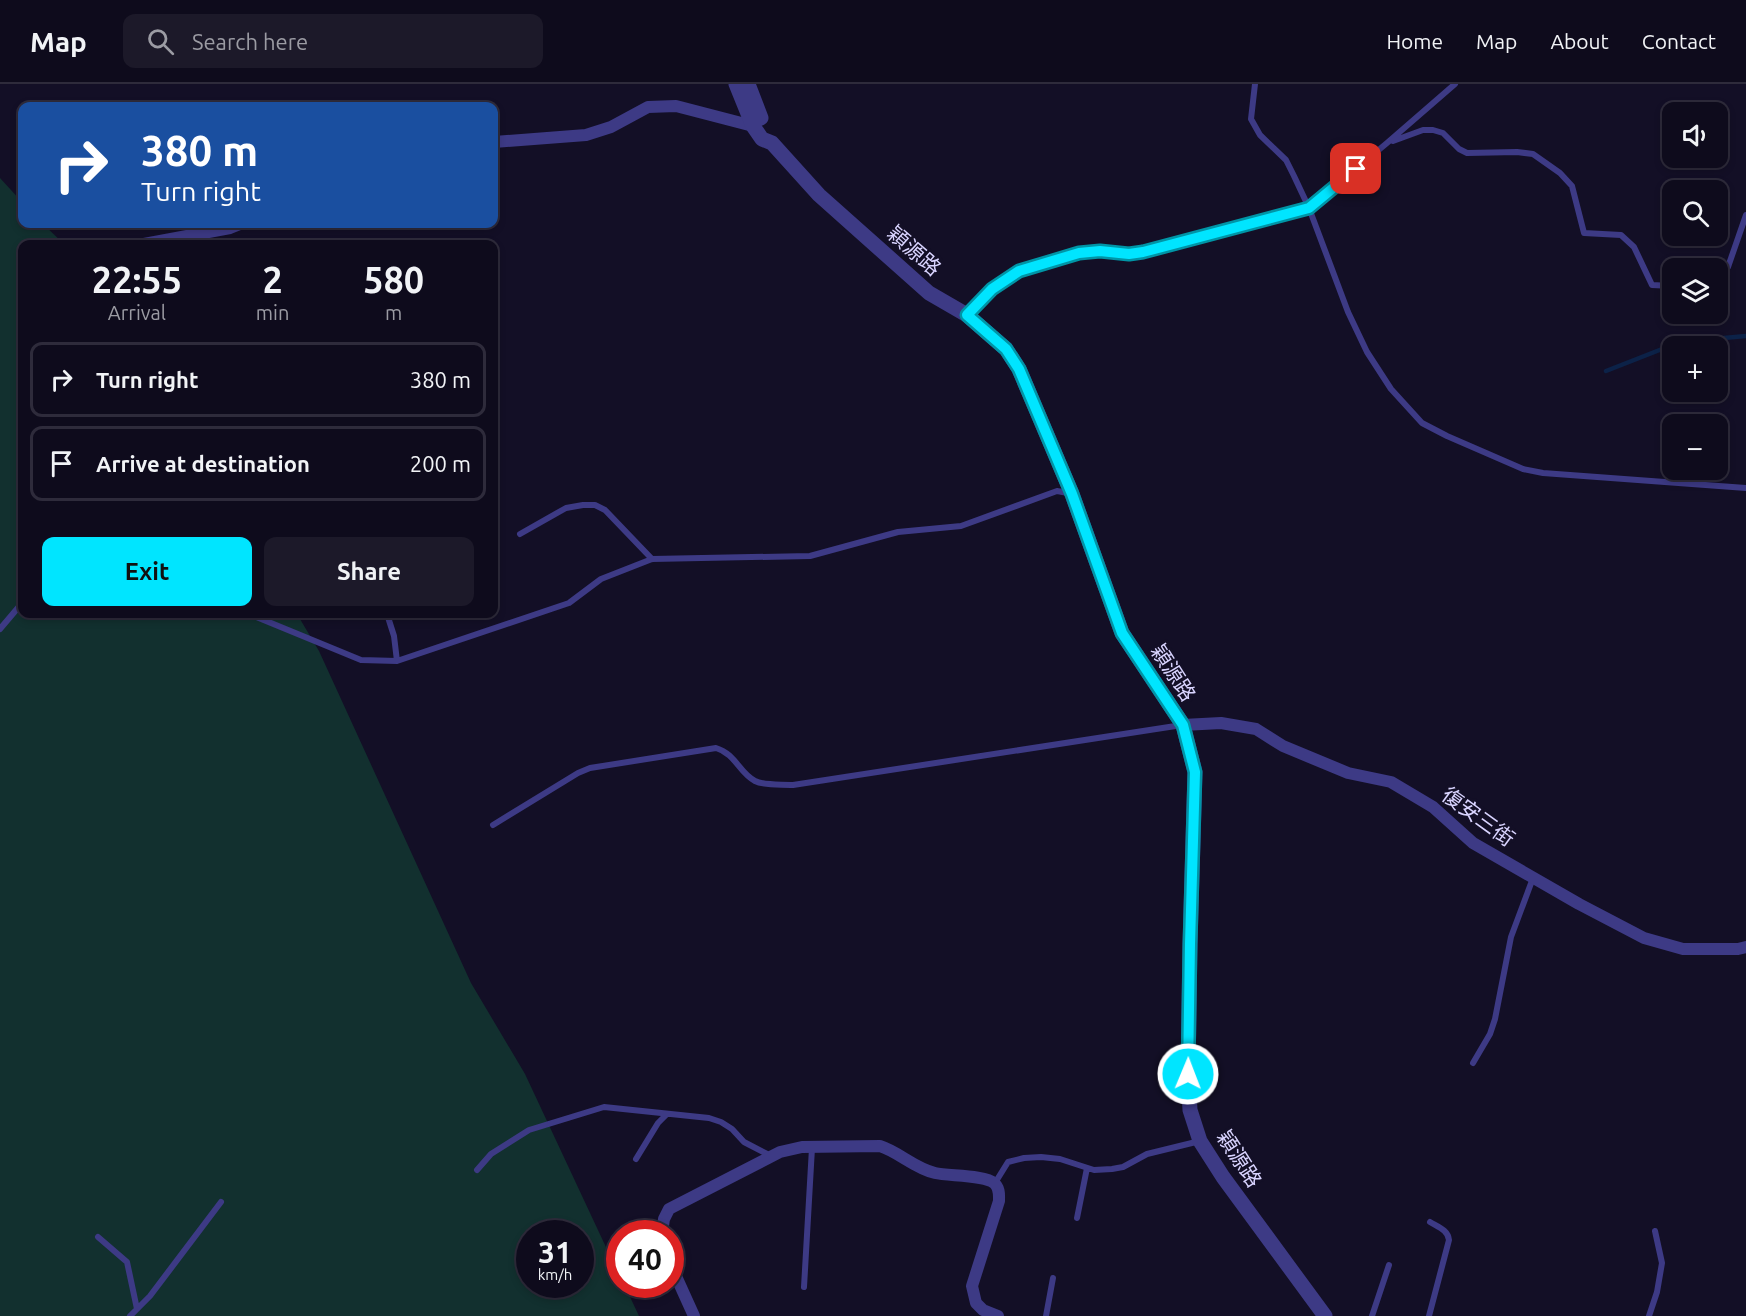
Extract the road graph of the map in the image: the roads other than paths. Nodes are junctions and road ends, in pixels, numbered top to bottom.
1 (736, 84) edge
2 (748, 84) edge
3 (1255, 84) edge
4 (1455, 84) edge
5 (753, 126) junction
6 (498, 142) edge
7 (772, 142) junction
8 (1387, 143) junction
9 (1309, 208) junction
10 (1746, 215) edge
11 (230, 228) edge
12 (197, 239) edge
13 (1728, 267) edge
14 (1662, 286) edge
15 (967, 315) junction
16 (1746, 488) edge
17 (1072, 494) junction
18 (520, 534) dead end
19 (652, 560) junction
20 (18, 608) edge
21 (259, 618) edge
22 (388, 618) edge
23 (0, 629) edge
24 (397, 660) junction
25 (1183, 725) junction
26 (493, 825) dead end
27 (1533, 878) junction
28 (1746, 947) edge
29 (1473, 1063) dead end
30 (667, 1114) junction
31 (1200, 1141) junction
32 (812, 1148) junction
33 (772, 1156) junction
34 (636, 1159) dead end
35 (1086, 1168) junction
36 (477, 1170) dead end
37 (994, 1183) junction
38 (221, 1202) dead end
39 (1077, 1218) dead end
40 (664, 1220) edge
41 (1430, 1222) dead end
42 (1655, 1231) dead end
43 (98, 1238) dead end
44 (1389, 1265) dead end
45 (1053, 1278) dead end
46 (804, 1287) dead end
47 (684, 1294) edge
48 (137, 1309) junction
49 (130, 1316) edge
50 (694, 1316) edge
51 (998, 1316) edge
52 (1046, 1316) edge
53 (1325, 1316) edge
54 (1372, 1316) edge
55 (1429, 1316) edge
56 (1649, 1316) edge

1 - 5 street
2 - 7 street
3 - 9 lane
4 - 8 lane
5 - 6 street
5 - 7 street
7 - 15 street, 穎源路
8 - 9 lane
8 - 14 lane
9 - 15 lane
9 - 16 lane
10 - 13 lane
11 - 12 street
15 - 17 street, 穎源路
17 - 19 lane
17 - 25 street, 穎源路
18 - 19 lane
19 - 24 lane
20 - 23 lane
21 - 24 lane
22 - 24 lane
25 - 26 lane
25 - 27 street, 復安三街
25 - 31 street, 穎源路
27 - 28 street, 復安三街
27 - 29 lane
30 - 33 lane
30 - 34 lane
30 - 36 lane
31 - 35 lane
31 - 53 street, 穎源路
32 - 33 street
32 - 37 street
32 - 46 lane
33 - 40 street
35 - 37 lane
35 - 39 lane
37 - 51 street
38 - 48 lane
41 - 55 lane
42 - 56 lane
43 - 48 lane
44 - 54 lane
45 - 52 lane
47 - 50 street
48 - 49 lane

